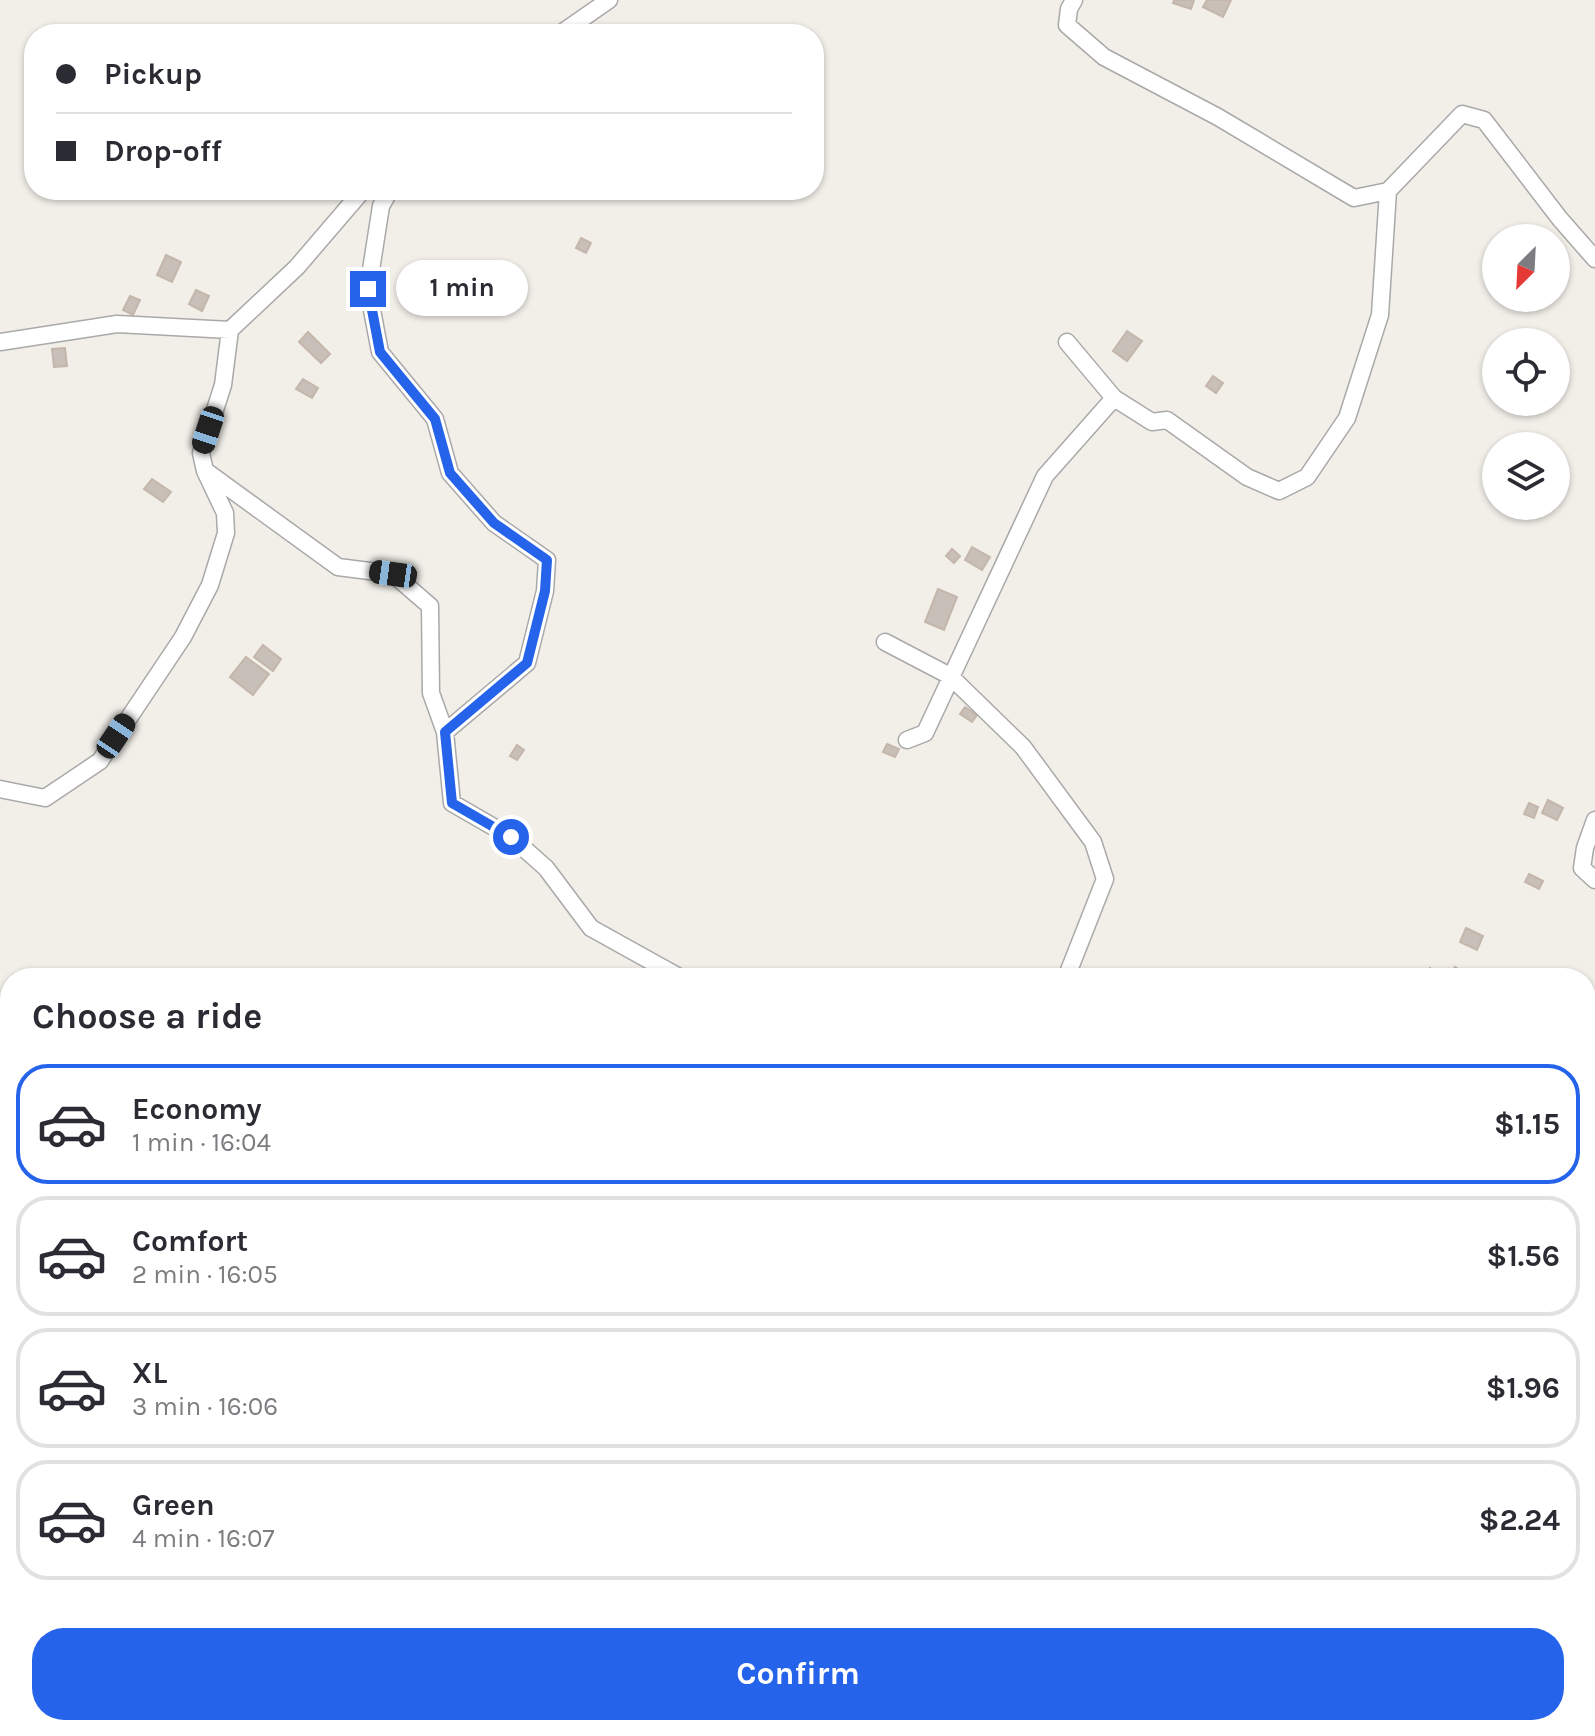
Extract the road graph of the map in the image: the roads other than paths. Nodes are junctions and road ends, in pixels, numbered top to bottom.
1 (609, 0) edge
2 (1074, 0) edge
3 (574, 24) edge
4 (1388, 191) junction
5 (354, 200) edge
6 (384, 200) edge
7 (1595, 259) edge
8 (230, 330) junction
9 (0, 342) edge
10 (1067, 342) dead end
11 (1114, 398) junction
12 (205, 471) junction
13 (885, 642) dead end
14 (950, 676) junction
15 (445, 732) junction
16 (907, 740) dead end
17 (0, 789) edge
18 (1595, 820) edge
19 (1595, 880) edge
20 (663, 968) edge
21 (1070, 968) edge

1 - 3 street
2 - 4 street
4 - 7 street
4 - 11 street
5 - 8 street
6 - 15 street
8 - 9 street
8 - 12 street
10 - 11 street
11 - 14 street
12 - 15 street
12 - 17 street
13 - 14 street
14 - 16 street
14 - 21 street
15 - 20 street
18 - 19 street

